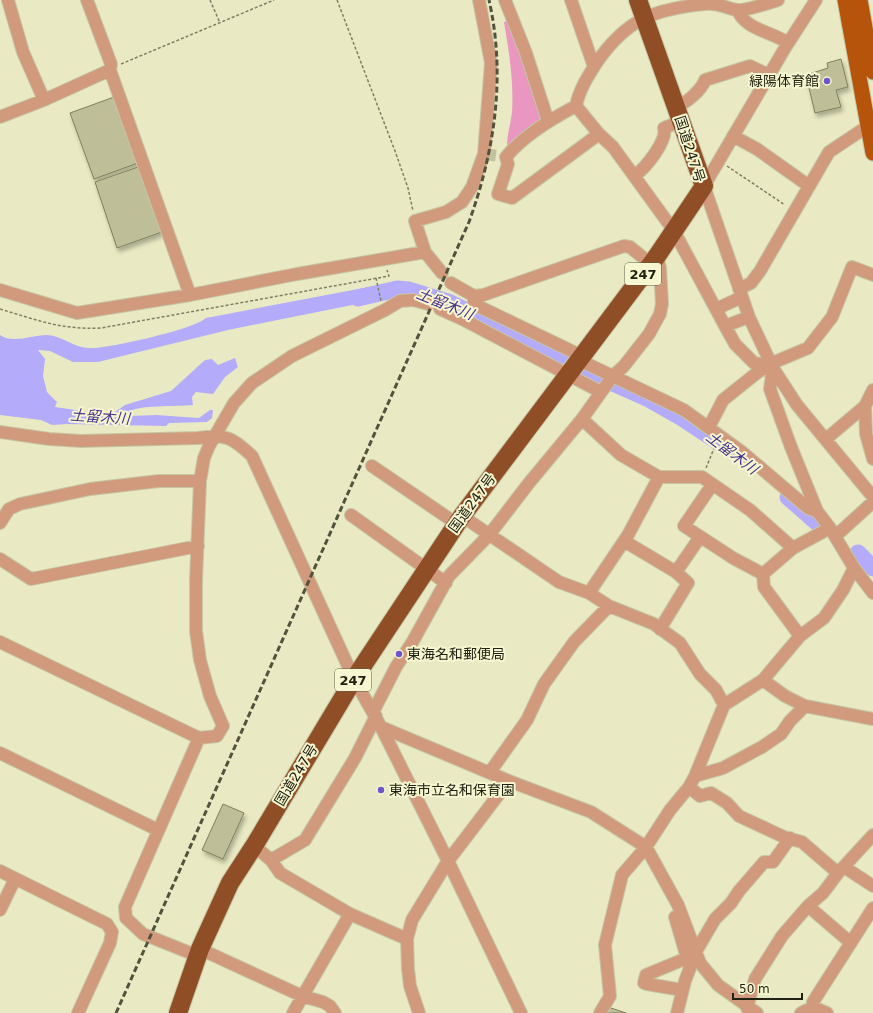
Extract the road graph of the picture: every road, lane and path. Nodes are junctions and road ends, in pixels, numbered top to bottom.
1 (8, 0) edge
2 (87, 0) edge
3 (210, 0) edge
4 (274, 0) edge
5 (337, 0) edge
6 (480, 0) edge
7 (505, 0) edge
8 (571, 0) edge
9 (638, 0) edge
10 (778, 0) edge
11 (816, 0) edge
12 (845, 0) edge
13 (860, 0) edge
14 (714, 2) edge
15 (738, 10) junction
16 (868, 13) edge
17 (644, 18) junction
18 (220, 23) junction
19 (788, 43) junction
20 (594, 67) junction
21 (110, 70) junction
22 (873, 72) edge
23 (769, 75) junction
24 (44, 100) junction
25 (576, 106) junction
26 (678, 114) junction
27 (0, 117) edge
28 (548, 121) junction
29 (868, 126) junction
30 (599, 134) junction
31 (733, 136) junction
32 (873, 153) edge
33 (718, 161) junction
34 (635, 176) junction
35 (704, 186) junction
36 (809, 186) junction
37 (794, 211) junction
38 (415, 221) junction
39 (674, 231) junction
40 (425, 252) junction
41 (654, 260) junction
42 (442, 273) dead end
43 (873, 275) edge
44 (388, 276) dead end
45 (376, 277) junction
46 (451, 283) dead end
47 (0, 290) edge
48 (741, 293) junction
49 (190, 295) junction
50 (474, 296) junction
51 (428, 304) dead end
52 (0, 309) edge
53 (440, 309) dead end
54 (716, 309) junction
55 (385, 310) junction
56 (749, 317) junction
57 (725, 326) junction
58 (575, 365) junction
59 (772, 367) junction
60 (612, 377) junction
61 (602, 390) junction
62 (873, 390) edge
63 (865, 406) junction
64 (582, 419) junction
65 (709, 427) junction
66 (0, 432) edge
67 (216, 436) junction
68 (826, 438) junction
69 (715, 446) dead end
70 (873, 458) edge
71 (372, 466) dead end
72 (702, 477) junction
73 (659, 478) junction
74 (200, 481) junction
75 (712, 485) junction
76 (873, 497) edge
77 (873, 502) edge
78 (818, 511) junction
79 (351, 516) dead end
80 (460, 520) junction
81 (0, 523) edge
82 (833, 531) junction
83 (489, 535) junction
84 (700, 537) junction
85 (624, 541) junction
86 (198, 546) junction
87 (793, 548) junction
88 (0, 559) edge
89 (854, 568) junction
90 (426, 569) junction
91 (676, 572) junction
92 (763, 574) junction
93 (446, 583) junction
94 (589, 593) junction
95 (873, 593) edge
96 (609, 606) junction
97 (660, 629) junction
98 (800, 636) junction
99 (0, 642) edge
100 (354, 679) junction
101 (763, 680) junction
102 (724, 705) junction
103 (804, 706) junction
104 (377, 718) junction
105 (873, 719) edge
106 (199, 738) junction
107 (0, 753) edge
108 (490, 772) junction
109 (695, 776) junction
110 (509, 780) junction
111 (688, 787) junction
112 (158, 830) junction
113 (873, 834) edge
114 (790, 838) junction
115 (254, 846) junction
116 (646, 847) junction
117 (271, 860) junction
118 (448, 860) junction
119 (841, 870) junction
120 (0, 871) edge
121 (15, 879) junction
122 (873, 886) edge
123 (808, 906) junction
124 (873, 908) edge
125 (0, 910) edge
126 (350, 914) junction
127 (407, 939) junction
128 (851, 943) junction
129 (199, 952) junction
130 (691, 954) junction
131 (682, 990) junction
132 (302, 996) junction
133 (813, 1007) junction
134 (752, 1010) edge
135 (78, 1013) edge
136 (178, 1013) edge
137 (293, 1013) edge
138 (335, 1013) edge
139 (418, 1013) edge
140 (521, 1013) edge
141 (600, 1013) edge
142 (677, 1013) edge
143 (801, 1013) edge
144 (827, 1013) edge

1 - 24 street
2 - 21 street
3 - 18 path
4 - 18 path
5 - 38 path
6 - 38 street
7 - 28 street
8 - 20 street
9 - 17 highway, 国道247号
10 - 15 street
11 - 19 street
12 - 29 main road
13 - 16 main road
14 - 15 street
14 - 17 street
15 - 19 street
16 - 22 main road
17 - 20 street
17 - 26 highway, 国道247号
18 - 21 path
19 - 23 street
20 - 25 street
21 - 24 street
21 - 49 street
23 - 26 street
23 - 31 street
24 - 27 street
25 - 28 street
25 - 30 street
26 - 34 street
26 - 35 highway, 国道247号
28 - 30 street
29 - 32 main road
29 - 36 street
30 - 34 street
31 - 33 street
31 - 36 street
33 - 35 street
33 - 37 path
34 - 39 street
35 - 39 highway, 国道247号 / 247
35 - 48 street
36 - 37 street
37 - 48 street
38 - 40 street
39 - 41 highway, 国道247号 / 247
39 - 54 street
40 - 42 street
40 - 49 street
41 - 50 street
41 - 58 highway, 国道247号 / 247
41 - 60 street
43 - 59 street
44 - 45 path
45 - 52 path
45 - 55 path
46 - 50 street
47 - 49 street
48 - 54 street
48 - 56 street
50 - 58 street
51 - 55 street
53 - 58 street
54 - 57 street
55 - 67 street
56 - 57 street
56 - 59 street
57 - 59 street
58 - 60 street
58 - 61 street
58 - 80 highway, 国道247号 / 247
59 - 65 street
59 - 68 street
59 - 78 street
60 - 61 street
60 - 65 street
61 - 64 street
62 - 63 street
63 - 68 street
63 - 70 street
64 - 73 street
64 - 83 street
65 - 78 street
66 - 67 street
67 - 74 street
67 - 100 street
68 - 76 street
69 - 72 path
71 - 80 street
72 - 73 street
72 - 75 street
73 - 85 street
74 - 81 street
74 - 86 street
75 - 84 street
75 - 87 street
77 - 82 street
78 - 82 street
79 - 90 street
80 - 83 street
80 - 90 highway, 国道247号 / 247
82 - 87 street
82 - 89 street
83 - 93 street
83 - 94 street
84 - 91 street
84 - 92 street
85 - 91 street
85 - 94 street
86 - 88 street
86 - 106 street
87 - 92 street
89 - 95 street
89 - 98 street
90 - 93 street
90 - 100 highway, 国道247号 / 247
91 - 97 street
92 - 98 street
93 - 104 street
94 - 96 street
96 - 97 street
96 - 108 street
97 - 102 street
98 - 101 street
99 - 106 street
100 - 104 street
100 - 115 highway, 国道247号 / 247
101 - 102 street
101 - 103 street
102 - 109 street
103 - 105 street
103 - 109 street
104 - 108 street
104 - 117 street
104 - 118 street
106 - 112 street
107 - 112 street
108 - 110 street
109 - 111 street
110 - 116 street
110 - 118 street
111 - 114 street
111 - 116 street
112 - 129 street
113 - 119 street
114 - 119 street
114 - 130 street
115 - 117 street
115 - 129 highway, 国道247号 / 247
116 - 130 street
116 - 141 street
117 - 126 street
118 - 127 street
118 - 140 street
119 - 122 street
119 - 123 street
120 - 121 street
121 - 125 street
121 - 135 street
123 - 128 street
123 - 134 street
124 - 128 street
126 - 127 street
126 - 132 street
127 - 139 street
128 - 133 street
129 - 132 street
129 - 136 highway, 国道247号 / 247
130 - 131 street
130 - 131 street
130 - 134 street
131 - 142 street
132 - 137 street
132 - 138 street
133 - 143 street
133 - 144 street

